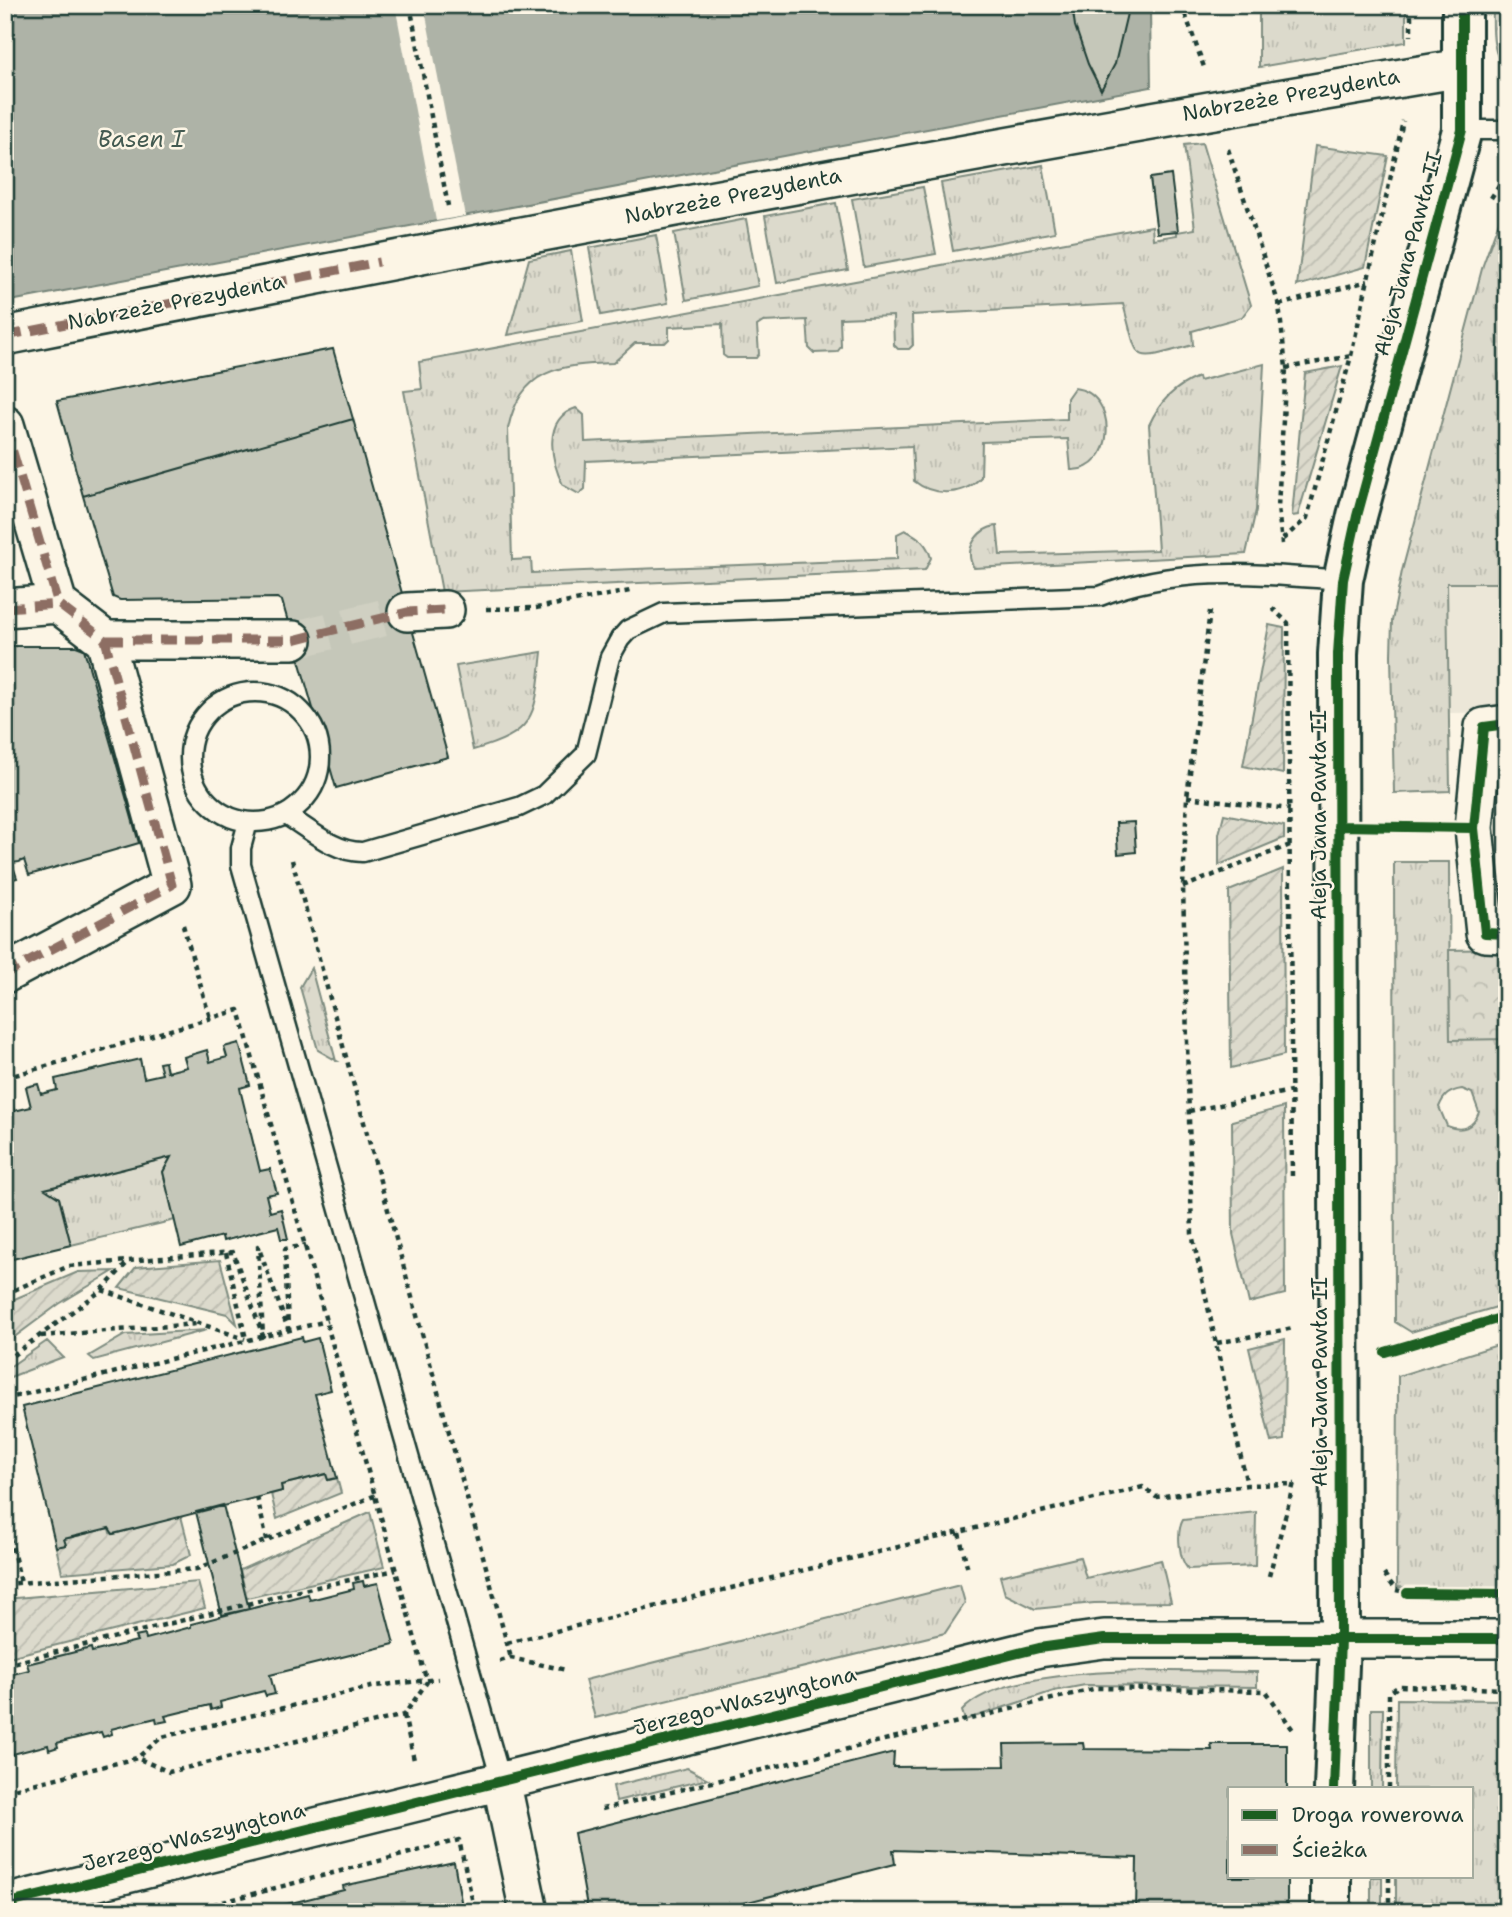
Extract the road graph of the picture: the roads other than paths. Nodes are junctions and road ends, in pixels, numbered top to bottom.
1 (1462, 5) edge
2 (1462, 68) junction
3 (1462, 130) junction
4 (1507, 131) edge
5 (5, 336) edge
6 (5, 425) edge
7 (1343, 580) junction
8 (58, 604) junction
9 (5, 608) edge
10 (445, 610) dead end
11 (407, 612) tunnel mouth
12 (105, 640) junction
13 (293, 640) tunnel mouth
14 (1507, 724) edge
15 (286, 815) junction
16 (248, 822) junction
17 (1507, 934) edge
18 (5, 974) edge
19 (1507, 1639) edge
20 (1340, 1640) junction
21 (501, 1780) junction
22 (1334, 1787) edge
23 (1331, 1878) edge
24 (5, 1904) edge
25 (529, 1912) edge
26 (1331, 1912) edge

1 - 2 street, Aleja Jana Pawła II
2 - 3 street, Aleja Jana Pawła II
2 - 5 street, Nabrzeże Prezydenta
3 - 4 lane
3 - 7 street, Aleja Jana Pawła II
6 - 8 street
7 - 15 lane
7 - 20 street, Aleja Jana Pawła II
8 - 9 street
8 - 12 street
10 - 11 street
12 - 13 street
12 - 18 street
14 - 17 street
15 - 16 lane
15 - 16 lane
16 - 21 lane
19 - 20 street, Jerzego Waszyngtona
20 - 21 street, Jerzego Waszyngtona
20 - 22 street, Aleja Jana Pawła II
21 - 24 street, Jerzego Waszyngtona
21 - 25 street
23 - 26 street

